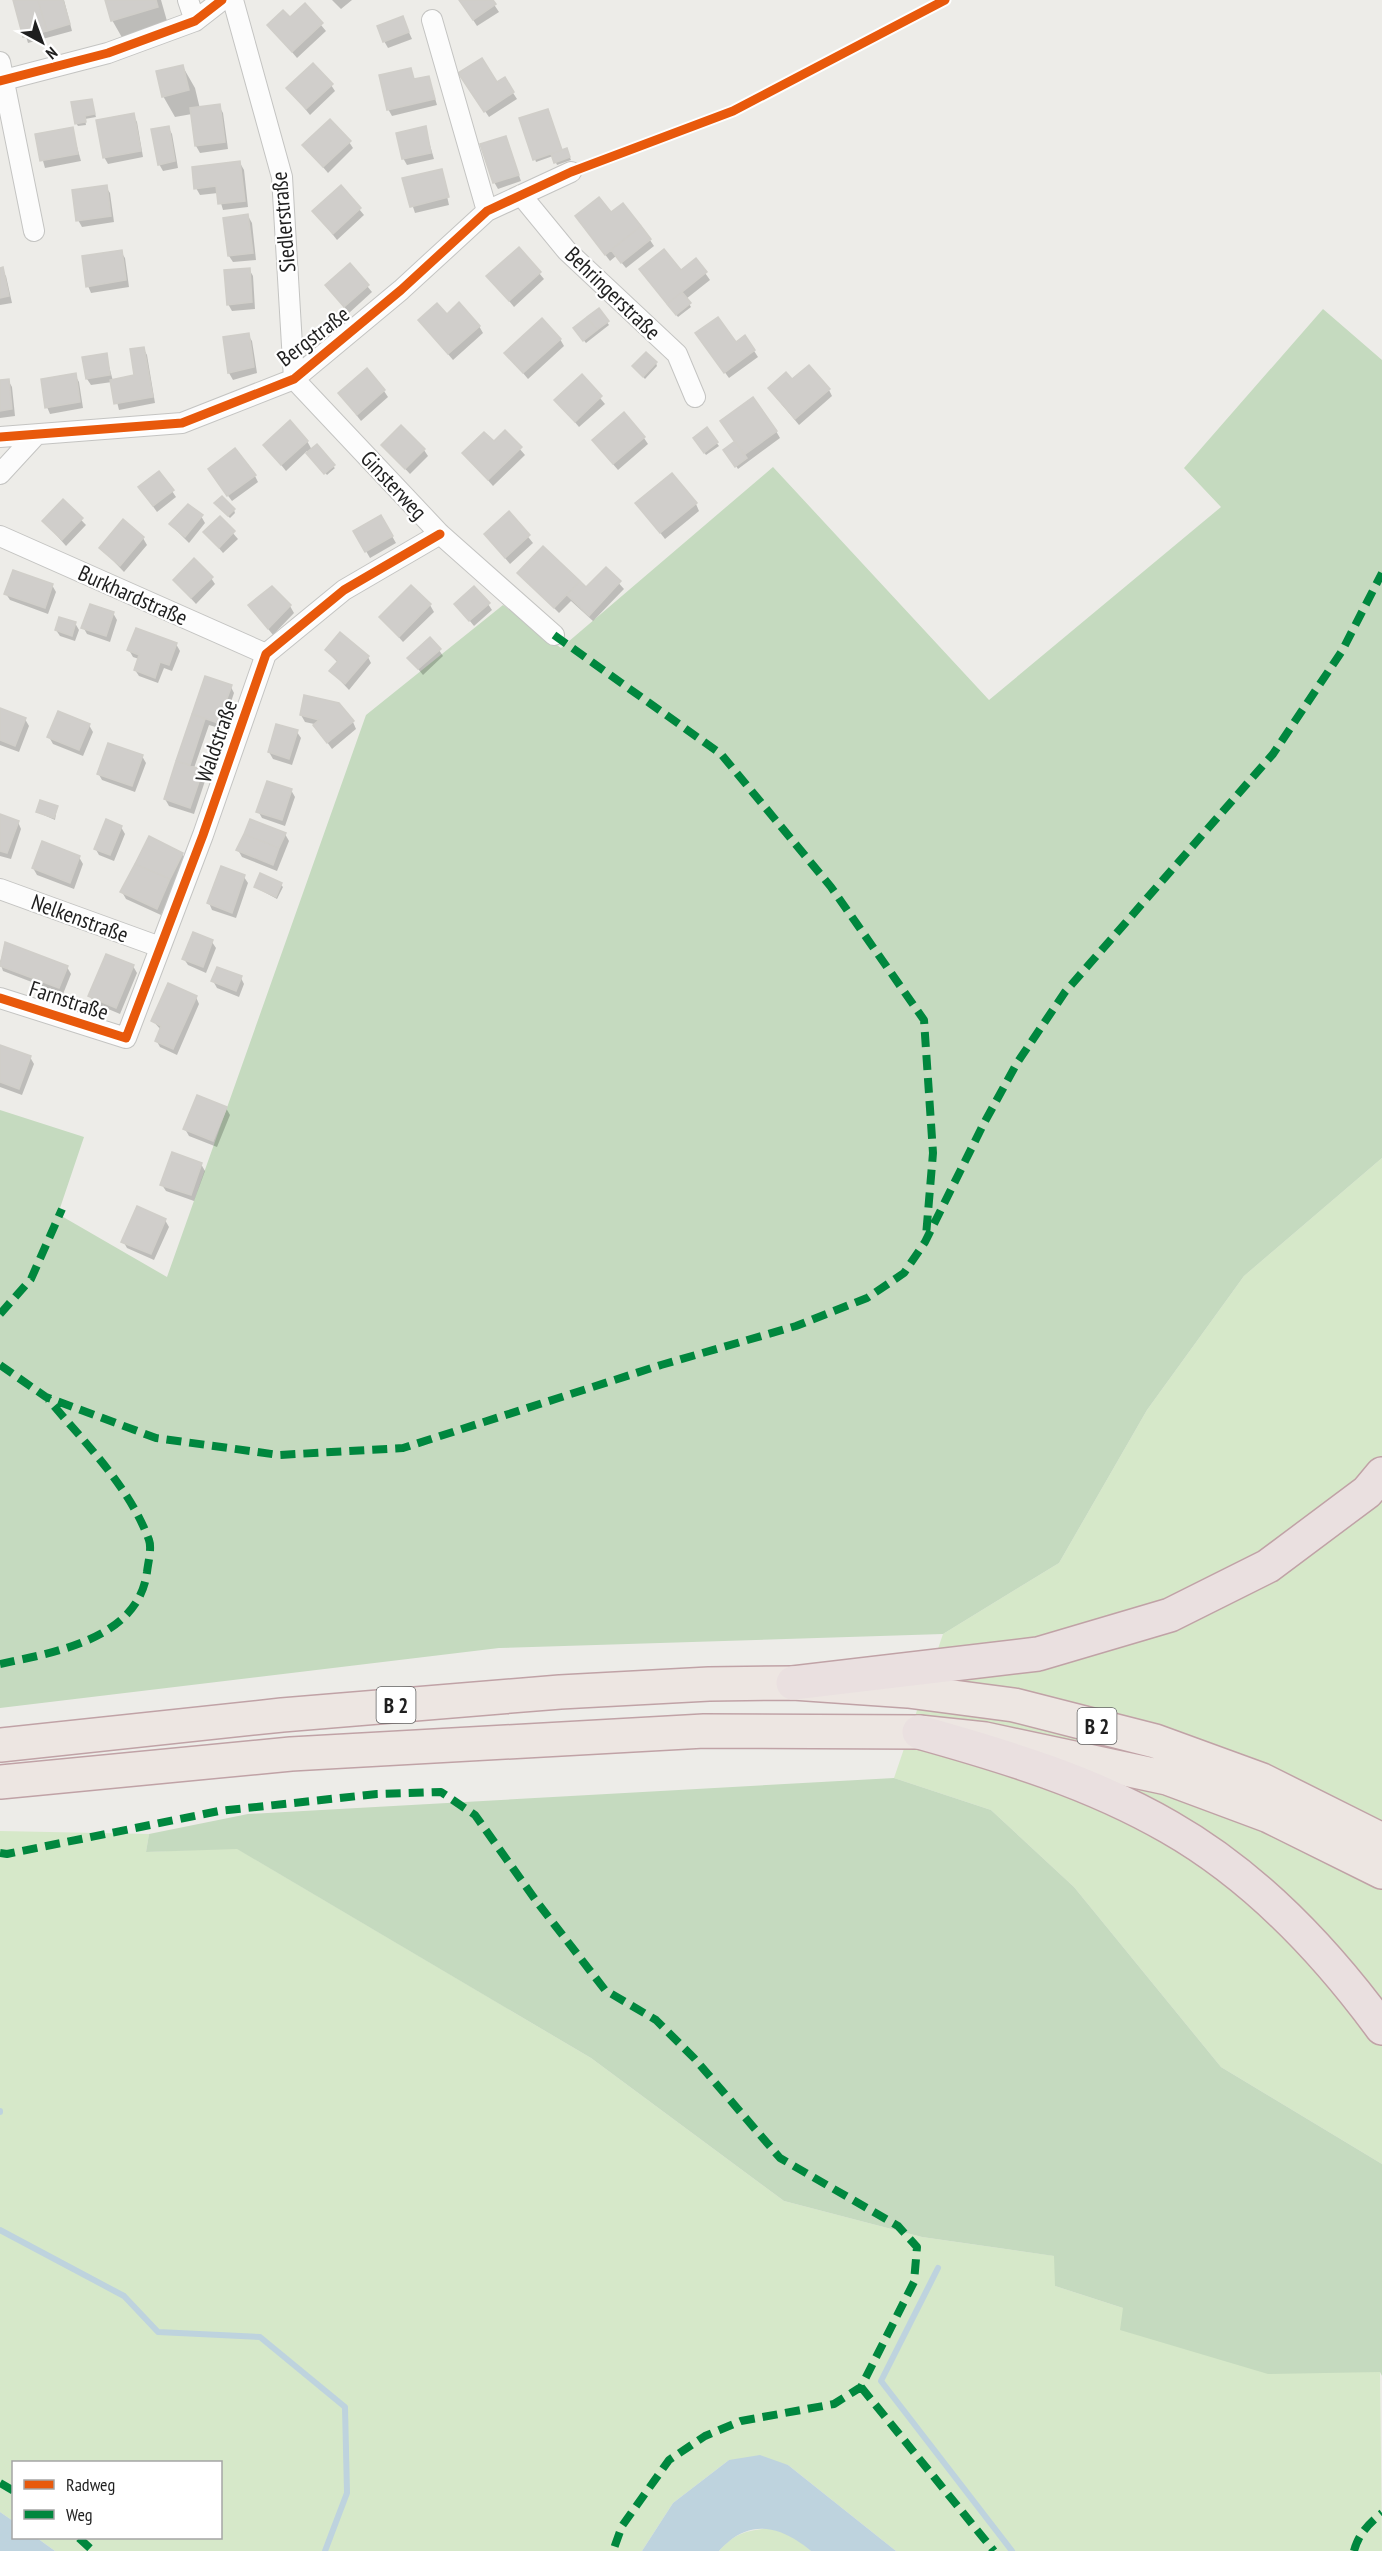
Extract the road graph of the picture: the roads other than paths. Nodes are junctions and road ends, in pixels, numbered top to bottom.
1 (188, 0) edge
2 (222, 0) edge
3 (232, 0) edge
4 (432, 20) dead end
5 (195, 21) junction
6 (1, 74) edge
7 (571, 172) dead end
8 (521, 195) junction
9 (487, 211) junction
10 (34, 231) dead end
11 (294, 379) junction
12 (695, 397) dead end
13 (35, 436) junction
14 (0, 437) edge
15 (0, 474) edge
16 (440, 534) junction
17 (0, 536) edge
18 (554, 635) dead end
19 (266, 654) junction
20 (0, 889) edge
21 (160, 948) junction
22 (0, 998) edge
23 (126, 1038) joint
24 (1382, 1473) edge
25 (793, 1683) junction
26 (919, 1732) junction
27 (0, 1745) edge
28 (0, 1782) edge
29 (1382, 1840) edge
30 (1382, 1872) edge
31 (1382, 2028) edge

1 - 5 street
2 - 5 street
3 - 11 street, Siedlerstraße
4 - 9 street
5 - 6 street
6 - 10 street
7 - 8 street, Bergstraße
8 - 9 street, Bergstraße
8 - 12 street, Behringerstraße
9 - 11 street, Bergstraße
11 - 13 street, Bergstraße
11 - 16 street, Ginsterweg
13 - 14 street, Bergstraße
13 - 15 street
16 - 18 street, Ginsterweg
16 - 19 street
17 - 19 street, Burkhardstraße
19 - 21 street, Waldstraße
20 - 21 street, Nelkenstraße
21 - 23 street, Waldstraße
22 - 23 street, Farnstraße
24 - 25 highway
25 - 27 highway, B 2
25 - 29 highway, B 2
26 - 28 highway, B 2
26 - 30 highway, B 2
26 - 31 highway

